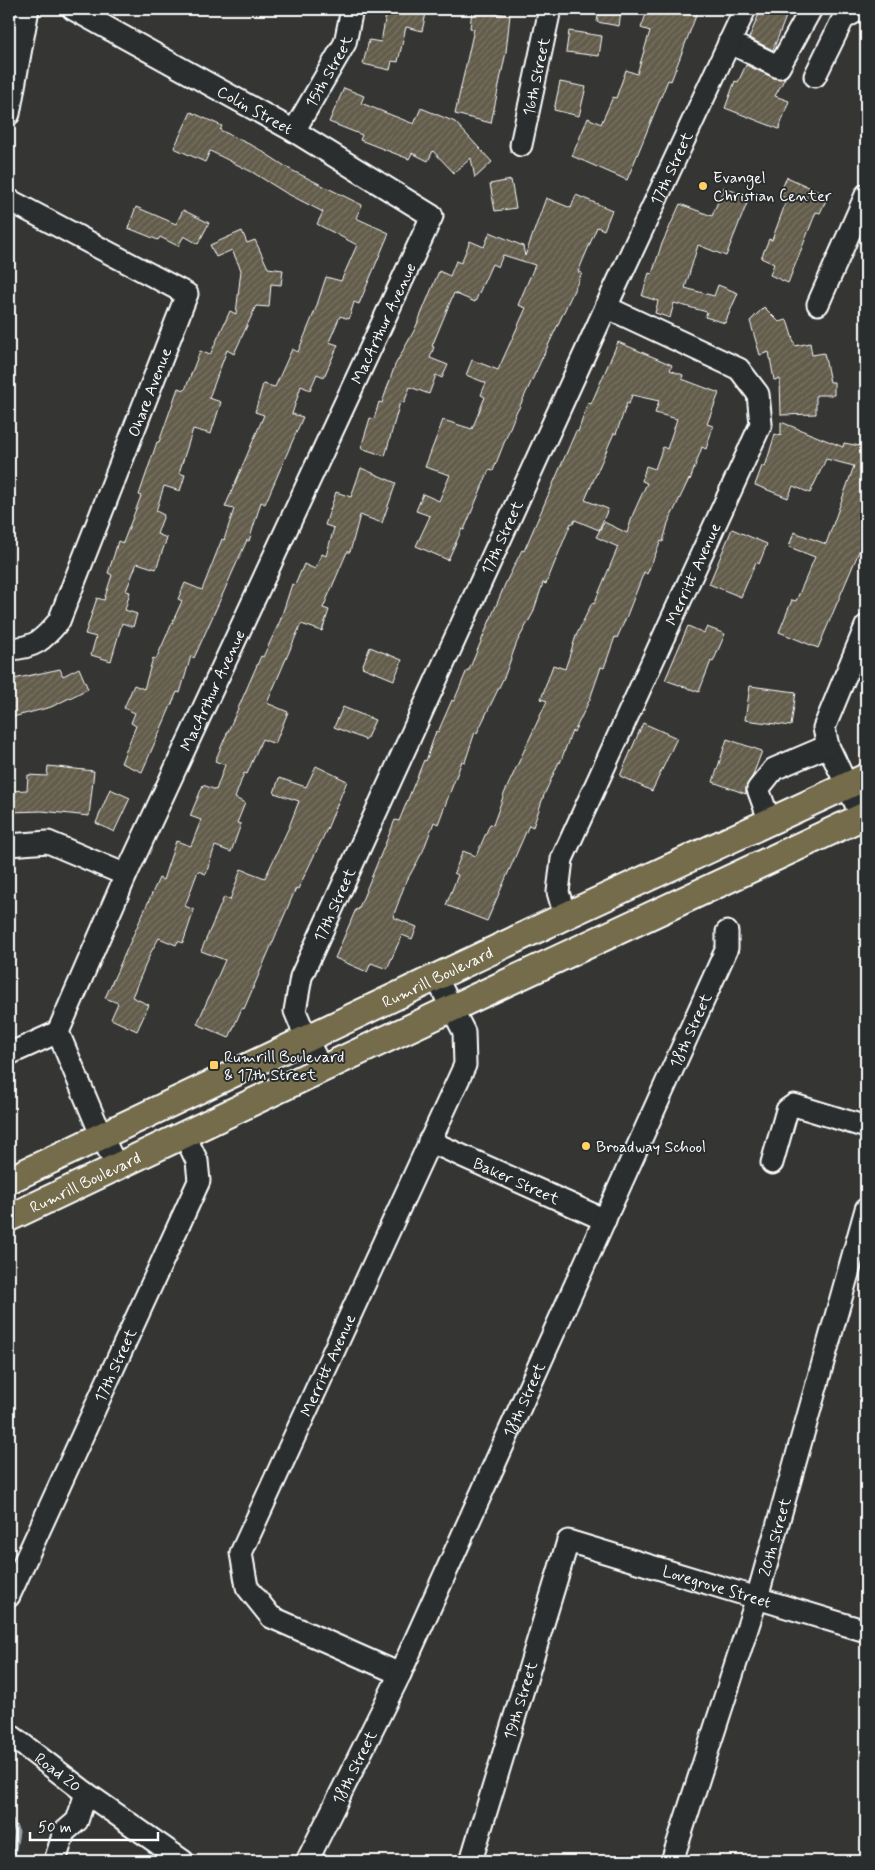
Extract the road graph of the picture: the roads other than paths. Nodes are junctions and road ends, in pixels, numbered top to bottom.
1 (28, 9) edge
2 (73, 9) edge
3 (352, 9) edge
4 (550, 9) edge
5 (745, 9) edge
6 (811, 9) edge
7 (861, 9) edge
8 (866, 15) edge
9 (729, 42) junction
10 (815, 76) dead end
11 (9, 114) edge
12 (294, 131) junction
13 (520, 146) dead end
14 (866, 196) edge
15 (9, 200) edge
16 (432, 216) joint
17 (818, 304) dead end
18 (606, 307) junction
19 (866, 626) edge
20 (9, 649) edge
21 (828, 746) junction
22 (856, 781) edge
23 (864, 816) edge
24 (770, 822) junction
25 (9, 845) edge
26 (126, 875) junction
27 (565, 916) junction
28 (727, 932) dead end
29 (437, 979) junction
30 (452, 1009) junction
31 (58, 1032) junction
32 (307, 1040) junction
33 (9, 1054) edge
34 (322, 1068) junction
35 (866, 1127) edge
36 (184, 1134) junction
37 (102, 1137) junction
38 (429, 1142) junction
39 (772, 1164) dead end
40 (117, 1167) junction
41 (9, 1180) edge
42 (866, 1209) edge
43 (9, 1218) edge
44 (605, 1220) junction
45 (568, 1541) joint
46 (9, 1596) edge
47 (757, 1598) junction
48 (866, 1631) edge
49 (400, 1674) junction
50 (9, 1734) edge
51 (86, 1793) junction
52 (55, 1861) edge
53 (183, 1861) edge
54 (307, 1861) edge
55 (471, 1861) edge
56 (672, 1861) edge

1 - 11 street
2 - 12 street, Colin Street
3 - 12 street, 15th Street
4 - 13 street, 16th Street
5 - 9 street, 17th Street
6 - 9 street
7 - 8 street
7 - 10 street
9 - 18 street, 17th Street
12 - 16 street, Colin Street
14 - 17 street
15 - 20 street, Ohare Avenue
16 - 26 street, MacArthur Avenue
18 - 27 street, Merritt Avenue
18 - 32 street, 17th Street
19 - 21 street
21 - 22 street
21 - 24 street
22 - 23 street
22 - 24 main road, Rumrill Boulevard
23 - 30 main road, Rumrill Boulevard
24 - 27 main road, Rumrill Boulevard
25 - 26 street
26 - 31 street, MacArthur Avenue
27 - 29 main road, Rumrill Boulevard
28 - 44 street, 18th Street
29 - 30 street, Merritt Avenue
29 - 32 main road, Rumrill Boulevard
30 - 34 main road, Rumrill Boulevard
30 - 38 street, Merritt Avenue
31 - 33 street
31 - 37 street
32 - 34 street, 17th Street
32 - 37 main road, Rumrill Boulevard
34 - 36 main road, Rumrill Boulevard
35 - 39 street
36 - 40 main road, Rumrill Boulevard
36 - 46 street, 17th Street
37 - 40 street
37 - 41 main road, Rumrill Boulevard
38 - 44 street, Baker Street
38 - 49 street, Merritt Avenue
40 - 43 main road, Rumrill Boulevard
42 - 47 street, 20th Street
44 - 49 street, 18th Street
45 - 47 street, Lovegrove Street
45 - 55 street, 19th Street
47 - 48 street, Lovegrove Street
47 - 56 street, 20th Street
49 - 54 street, 18th Street
50 - 51 street, Road 20
51 - 52 street
51 - 53 street, Road 20

